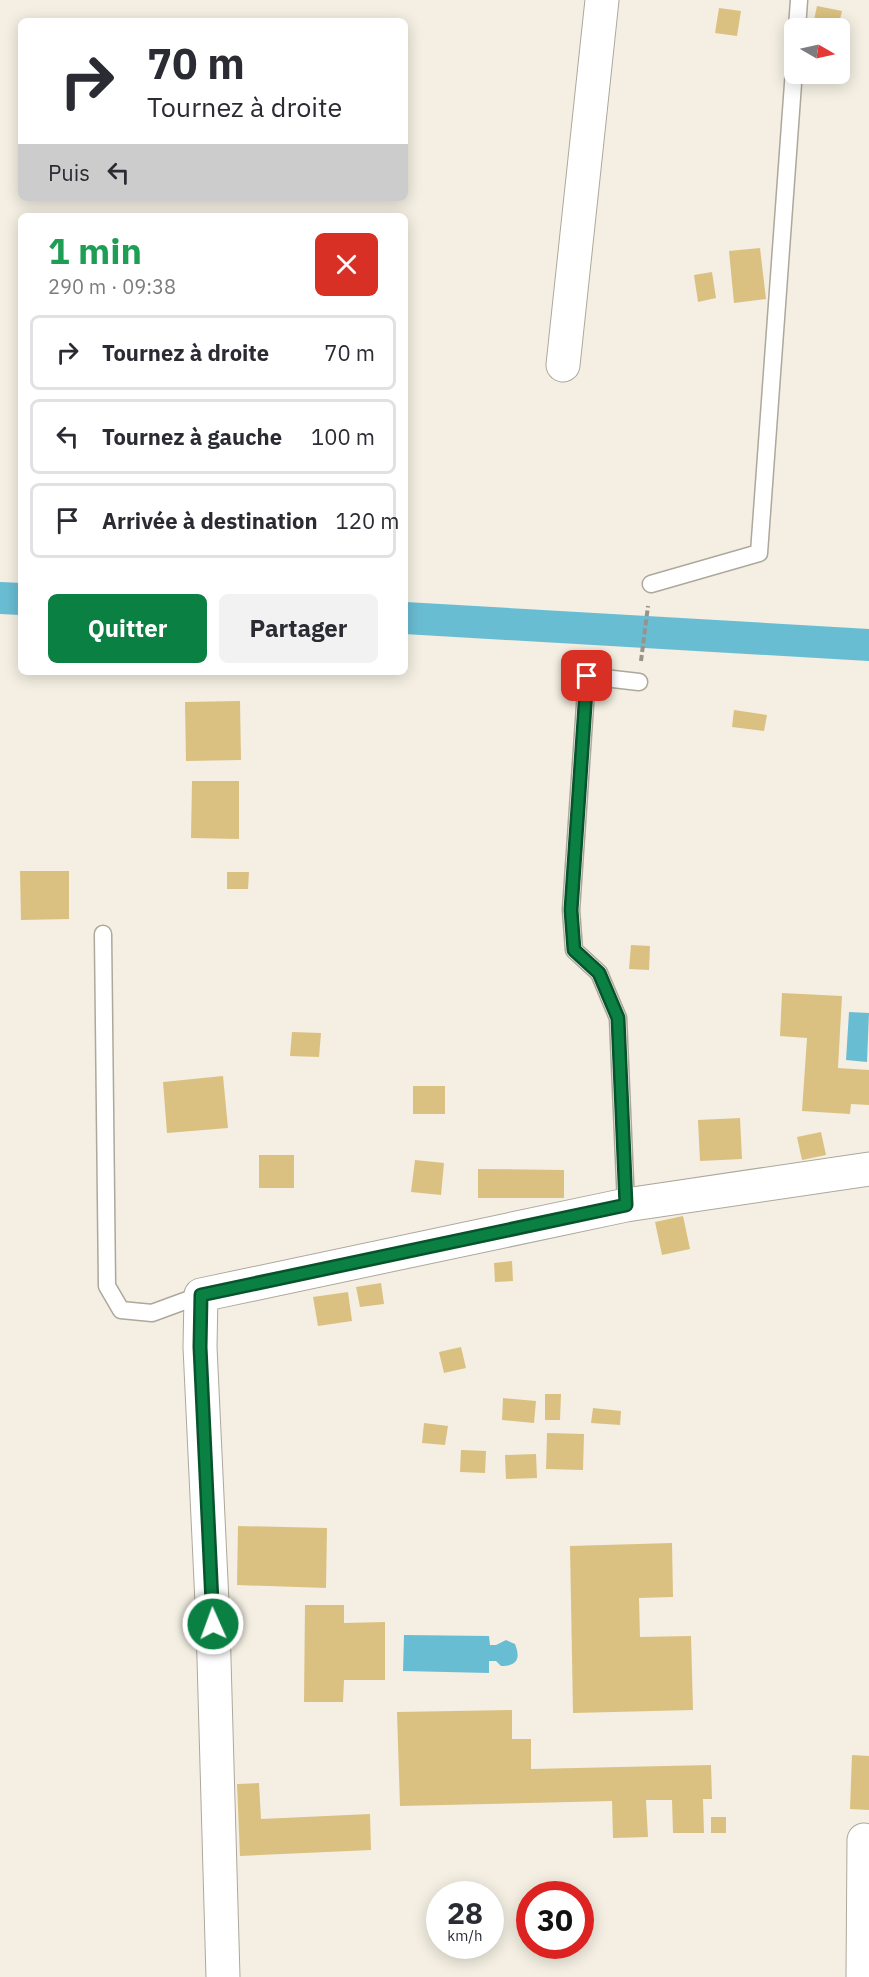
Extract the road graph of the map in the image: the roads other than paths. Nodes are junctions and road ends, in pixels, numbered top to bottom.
1 (602, 0) edge
2 (799, 0) edge
3 (798, 18) edge
4 (793, 84) edge
5 (563, 365) dead end
6 (651, 585) road end
7 (639, 682) road end
8 (103, 934) dead end
9 (869, 1169) edge
10 (626, 1205) junction
11 (201, 1295) junction
12 (864, 1840) dead end
13 (223, 1977) edge
14 (863, 1977) edge

1 - 5 street
2 - 3 lane
4 - 6 lane
7 - 10 lane
8 - 11 lane
9 - 10 street
10 - 11 street
11 - 13 street
12 - 14 street

